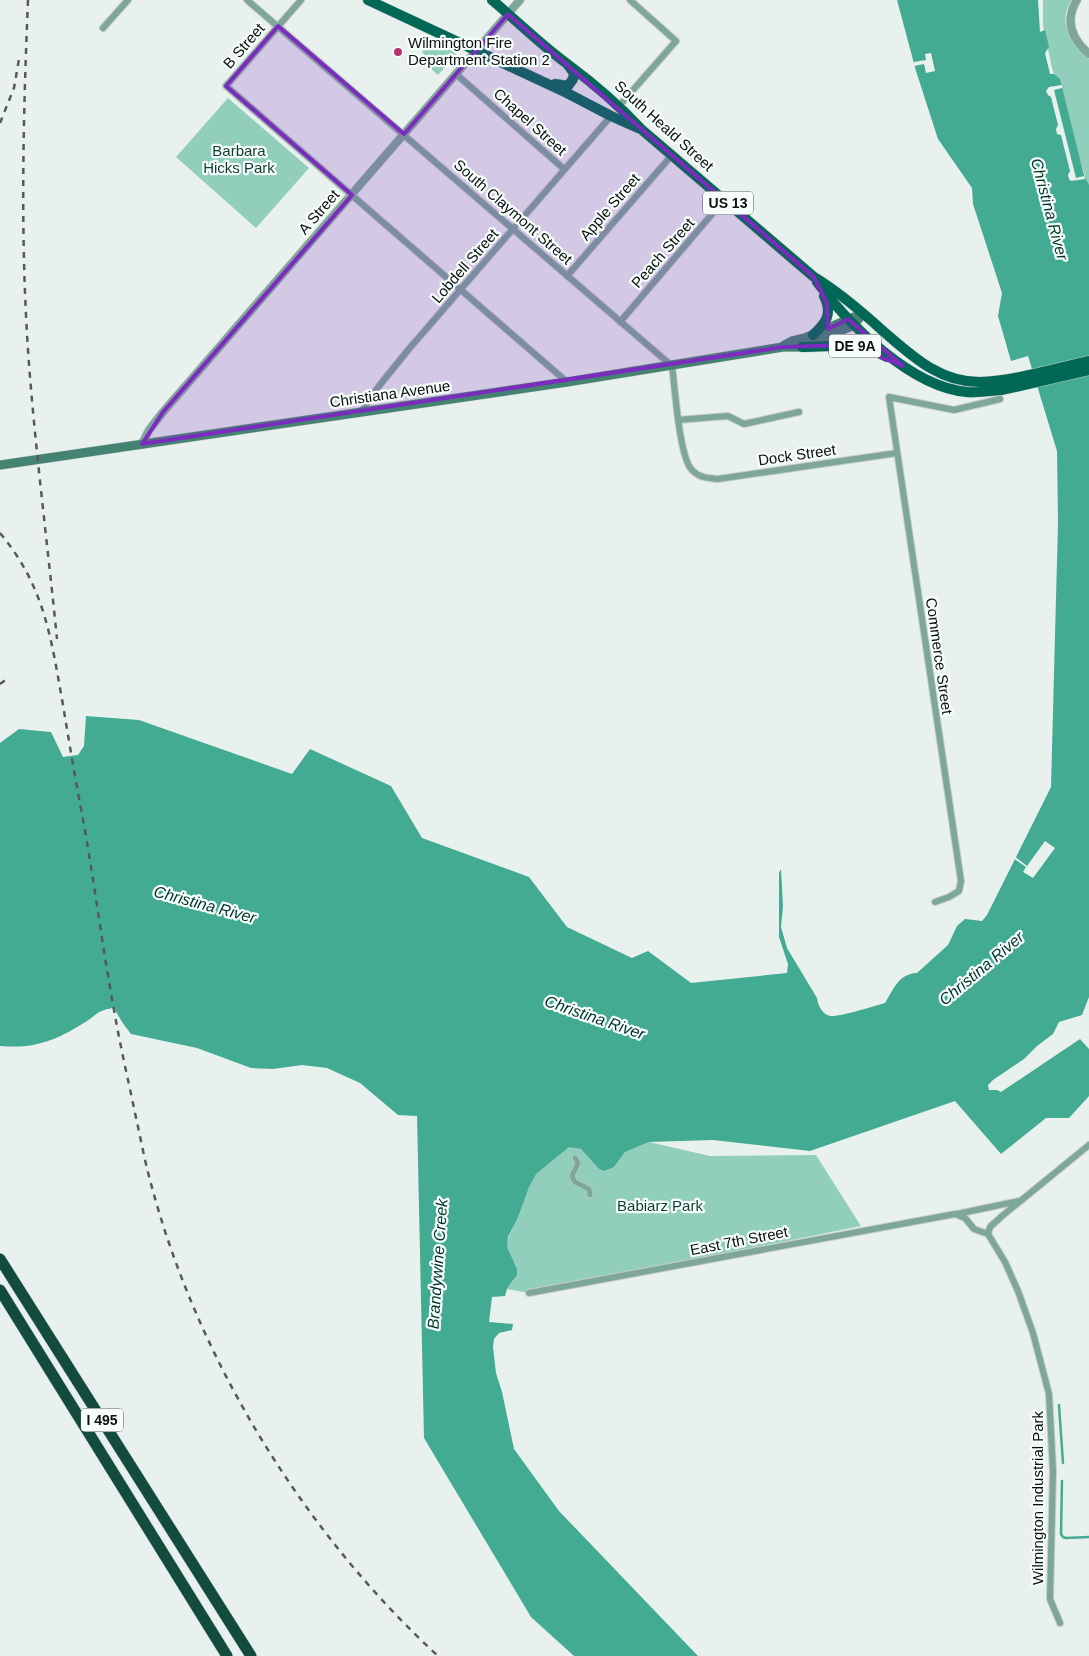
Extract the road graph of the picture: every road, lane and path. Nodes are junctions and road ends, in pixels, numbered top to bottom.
1 (128, 0) edge
2 (247, 0) edge
3 (301, 0) edge
4 (368, 0) edge
5 (492, 0) edge
6 (520, 0) edge
7 (630, 0) edge
8 (1077, 0) edge
9 (508, 14) junction
10 (278, 26) junction
11 (103, 28) dead end
12 (476, 51) junction
13 (1089, 54) edge
14 (567, 63) junction
15 (456, 74) junction
16 (542, 81) junction
17 (619, 106) junction
18 (611, 116) junction
19 (641, 129) junction
20 (404, 134) junction
21 (672, 155) junction
22 (564, 169) junction
23 (352, 195) junction
24 (724, 200) junction
25 (514, 228) junction
26 (567, 276) junction
27 (814, 277) junction
28 (462, 289) junction
29 (863, 313) junction
30 (620, 322) junction
31 (851, 322) junction
32 (812, 335) junction
33 (783, 347) junction
34 (802, 347) junction
35 (1089, 360) edge
36 (672, 366) junction
37 (902, 366) junction
38 (1089, 370) edge
39 (567, 382) junction
40 (960, 386) junction
41 (1000, 399) dead end
42 (361, 412) junction
43 (798, 412) dead end
44 (678, 420) junction
45 (142, 444) junction
46 (897, 453) junction
47 (0, 465) edge
48 (935, 902) dead end
49 (1089, 1145) edge
50 (575, 1158) dead end
51 (590, 1195) dead end
52 (1020, 1201) junction
53 (955, 1214) junction
54 (988, 1234) junction
55 (0, 1259) edge
56 (0, 1290) edge
57 (529, 1293) dead end
58 (1060, 1623) dead end
59 (227, 1656) edge
60 (251, 1656) edge

1 - 11 street
2 - 10 street, South Claymont Street
3 - 10 street, B Street
4 - 12 main road, US 13
5 - 9 main road, South Heald Street / US 13
6 - 9 street, A Street
7 - 17 street
8 - 13 street
9 - 12 street, A Street
9 - 14 main road, South Heald Street / US 13
10 - 20 street, South Claymont Street
10 - 23 street, B Street
12 - 15 street, A Street
12 - 16 main road, US 13
14 - 16 main road
14 - 17 main road, South Heald Street / US 13
15 - 20 street, A Street
15 - 22 street, Chapel Street
16 - 18 main road, US 13
17 - 19 main road, South Heald Street / US 13
18 - 19 main road, US 13
18 - 22 street, Lobdell Street
19 - 21 main road, South Heald Street / US 13
20 - 23 street, A Street
20 - 25 street, South Claymont Street
21 - 24 main road, South Heald Street / US 13
21 - 26 street, Apple Street
22 - 25 street, Lobdell Street
23 - 28 street
23 - 45 street, A Street
24 - 27 main road, South Heald Street / US 13
24 - 30 street, Peach Street
25 - 26 street, South Claymont Street
25 - 28 street, Lobdell Street
26 - 30 street, South Claymont Street
27 - 29 main road, South Heald Street / US 13
27 - 31 main road, South Heald Street / US 13
27 - 32 main road
28 - 39 street
28 - 42 street, Lobdell Street
29 - 31 main road, Christiana Avenue / DE 9A
29 - 40 main road, South Heald Street / US 13
30 - 36 street, South Claymont Street
31 - 32 main road, Christiana Avenue / DE 9A
31 - 34 main road, Christiana Avenue
31 - 37 main road, South Heald Street / US 13
32 - 33 main road, Christiana Avenue / DE 9A
33 - 34 main road, Christiana Avenue / DE 9A
33 - 36 main road, Christiana Avenue / DE 9A
34 - 37 main road, DE 9A
35 - 40 main road, South Heald Street / US 13
36 - 39 main road, Christiana Avenue / DE 9A
36 - 44 street
37 - 40 main road, South Heald Street / US 13
38 - 40 main road, US 13
39 - 42 main road, Christiana Avenue / DE 9A
41 - 46 street, Commerce Street
42 - 45 main road, Christiana Avenue / DE 9A
43 - 44 street
44 - 46 street, Dock Street
45 - 47 main road, Christiana Avenue / DE 9A
46 - 48 street, Commerce Street
49 - 52 street, East 7th Street
50 - 51 street
52 - 53 street, East 7th Street
52 - 54 street, East 7th Street
53 - 54 street
53 - 57 street, East 7th Street
54 - 58 street, Wilmington Industrial Park
55 - 60 highway, I 495
56 - 59 highway, I 495

